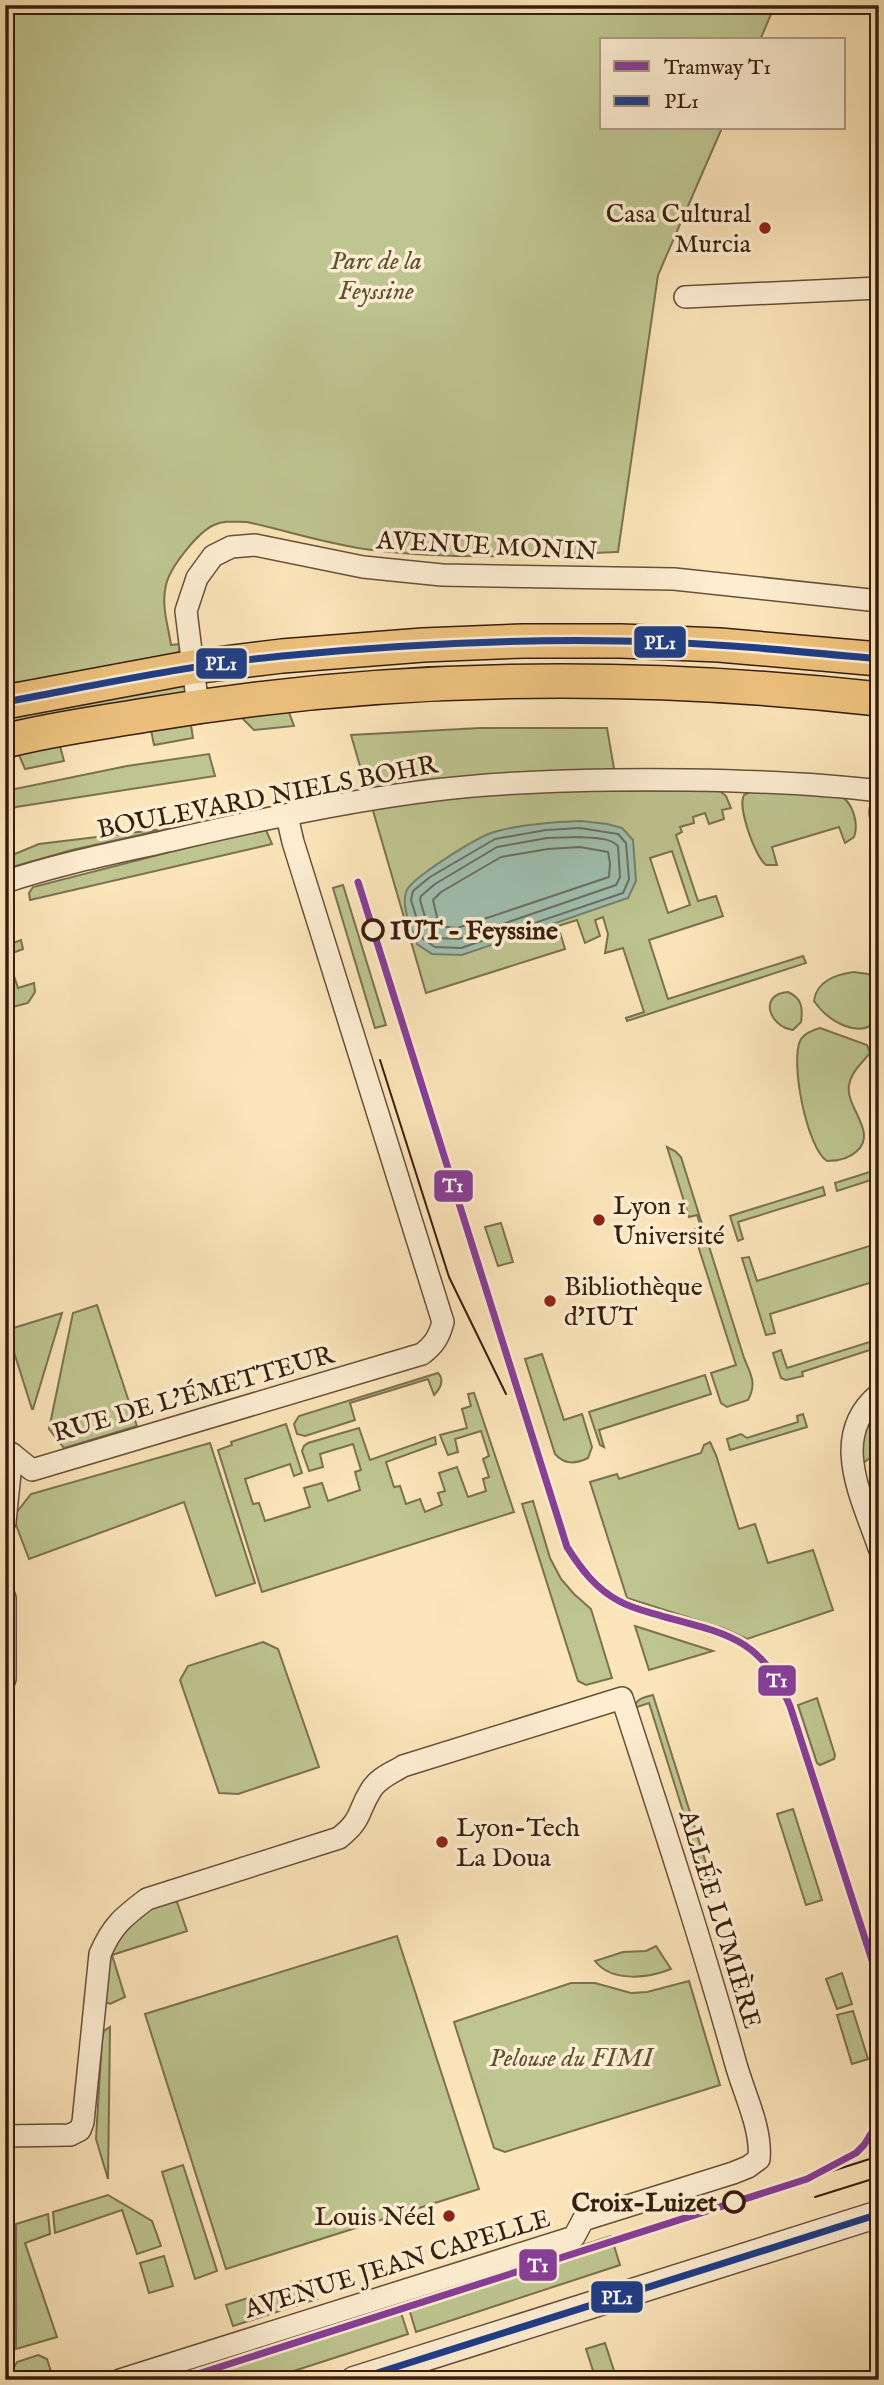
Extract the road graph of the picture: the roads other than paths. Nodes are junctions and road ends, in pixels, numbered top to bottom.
1 (879, 288) edge
2 (685, 297) dead end
3 (879, 601) edge
4 (879, 659) edge
5 (193, 667) junction
6 (879, 699) edge
7 (5, 702) edge
8 (198, 707) junction
9 (5, 741) edge
10 (879, 791) edge
11 (287, 816) junction
12 (5, 882) edge
13 (879, 1394) edge
14 (8, 1454) edge
15 (5, 1522) edge
16 (879, 1548) edge
17 (5, 1598) edge
18 (5, 1679) edge
19 (5, 2136) edge
20 (759, 2159) joint
21 (879, 2214) edge
22 (120, 2380) edge
23 (354, 2380) edge

1 - 2 street
3 - 5 street, AVENUE MONIN
4 - 5 main road
5 - 7 main road
5 - 8 street, AVENUE MONIN
6 - 8 main road
8 - 9 main road
10 - 11 street, BOULEVARD NIELS BOHR
11 - 12 street, BOULEVARD NIELS BOHR
11 - 14 street, RUE DE L'ÉMETTEUR
13 - 16 street
14 - 15 street, RUE DE L'ÉMETTEUR
17 - 18 street
19 - 20 street, ALLÉE LUMIÈRE
20 - 22 street, AVENUE JEAN CAPELLE
21 - 23 street

